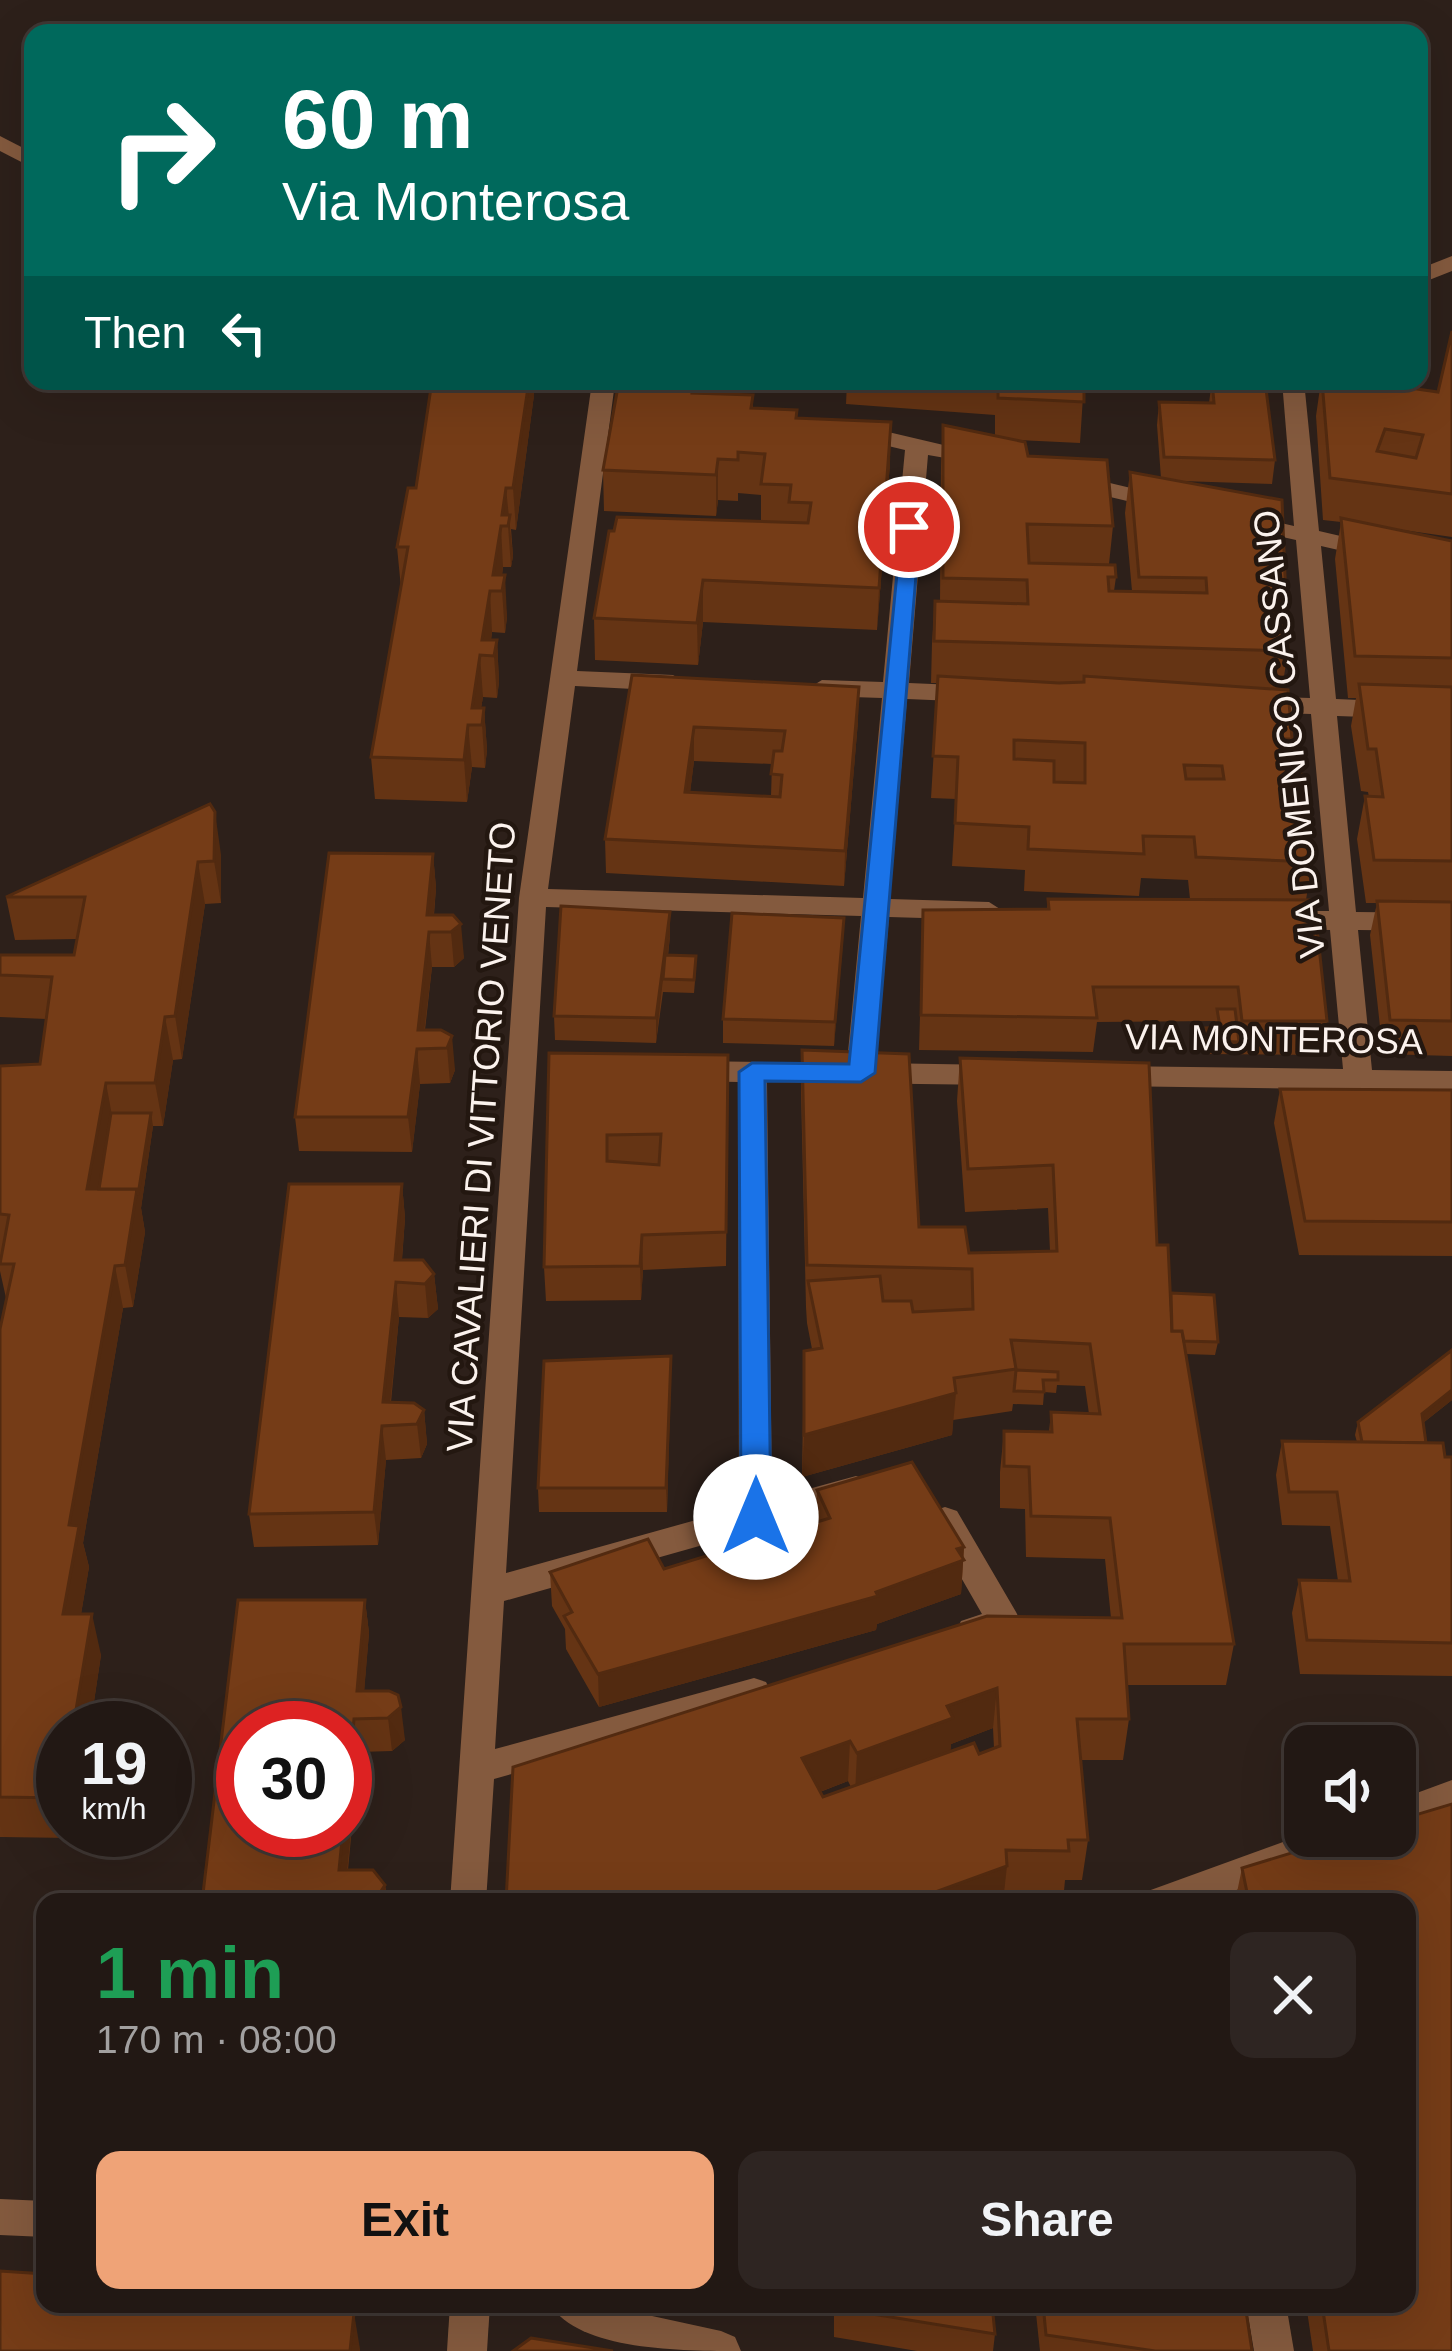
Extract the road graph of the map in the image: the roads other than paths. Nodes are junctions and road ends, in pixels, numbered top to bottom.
1 (603, 390) edge
2 (1294, 390) edge
3 (824, 424) edge
4 (916, 445) junction
5 (1008, 466) edge
6 (1054, 477) edge
7 (1305, 535) junction
8 (1452, 569) edge
9 (561, 679) junction
10 (704, 684) edge
11 (800, 687) edge
12 (895, 691) junction
13 (1013, 695) edge
14 (1227, 703) edge
15 (1322, 707) junction
16 (1452, 712) edge
17 (533, 898) junction
18 (876, 908) junction
19 (1016, 912) edge
20 (1251, 919) edge
21 (1345, 922) junction
22 (1452, 922) edge
23 (659, 1071) edge
24 (752, 1072) junction
25 (861, 1073) junction
26 (1027, 1075) edge
27 (1074, 1076) edge
28 (1358, 1079) junction
29 (1452, 1081) edge
30 (756, 1517) junction
31 (487, 1592) junction
32 (935, 1642) edge
33 (797, 1680) edge
34 (476, 1768) junction
35 (1452, 1795) edge
36 (1416, 1808) edge
37 (1291, 1857) edge
38 (469, 1893) edge
39 (1204, 1893) edge
40 (0, 2217) edge
41 (36, 2219) edge
42 (469, 2313) edge
43 (578, 2313) edge
44 (1268, 2313) edge
45 (466, 2351) edge
46 (721, 2351) edge
47 (1274, 2351) edge

1 - 9 street, VIA CAVALIERI DI VITTORIO VENETO
2 - 7 street, VIA DOMENICO CASSANO
3 - 4 street
4 - 5 street
4 - 12 street
6 - 7 street
7 - 8 street
7 - 15 street, VIA DOMENICO CASSANO
9 - 10 street
9 - 17 street, VIA CAVALIERI DI VITTORIO VENETO
11 - 12 street
12 - 13 street
12 - 18 street
14 - 15 street
15 - 16 street
15 - 21 street, VIA DOMENICO CASSANO
17 - 18 street
17 - 31 street, VIA CAVALIERI DI VITTORIO VENETO
18 - 19 street
18 - 25 street
20 - 21 street
21 - 22 street
21 - 28 street, VIA DOMENICO CASSANO
23 - 24 street
24 - 25 street
24 - 30 street
25 - 26 street
27 - 28 street, VIA MONTEROSA
28 - 29 street, VIA MONTEROSA
30 - 31 street
30 - 32 street
31 - 34 street, VIA CAVALIERI DI VITTORIO VENETO
33 - 34 street
34 - 38 street, VIA CAVALIERI DI VITTORIO VENETO
35 - 36 street
37 - 39 street
40 - 41 street
42 - 45 street
43 - 46 street
44 - 47 street

